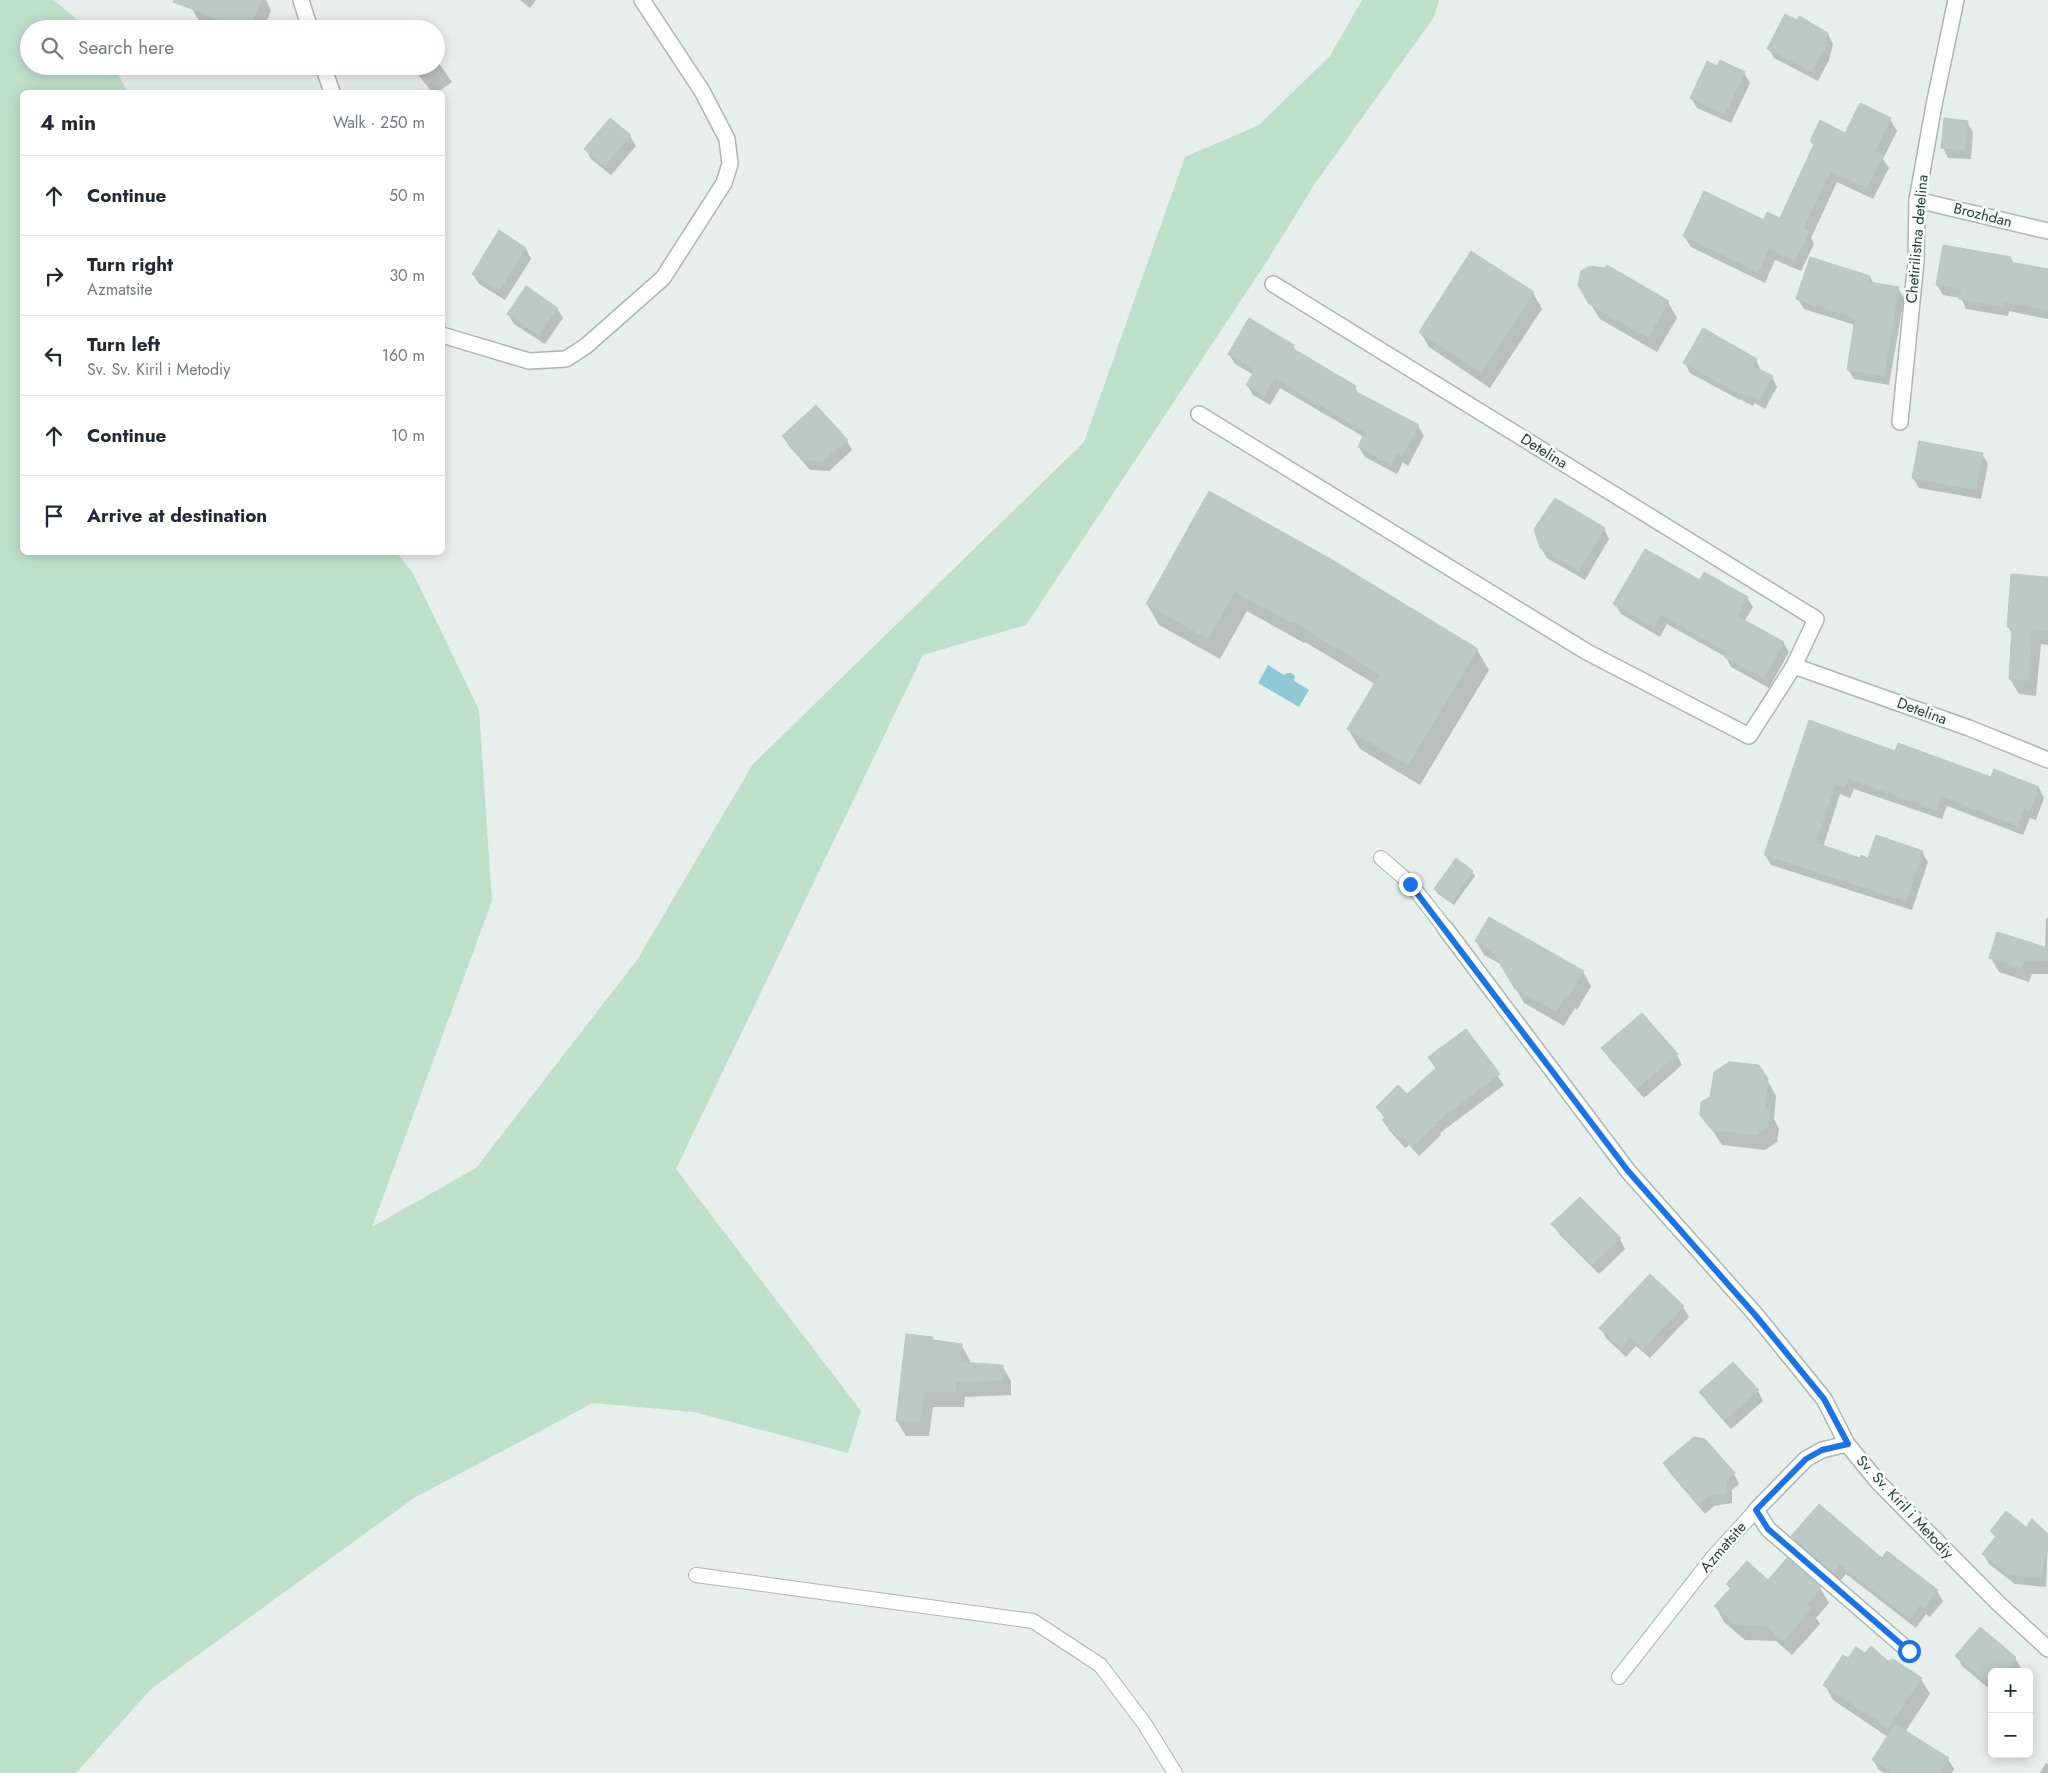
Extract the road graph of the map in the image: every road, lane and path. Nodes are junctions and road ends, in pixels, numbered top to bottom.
1 (300, 0) edge
2 (642, 0) edge
3 (1956, 0) edge
4 (307, 20) edge
5 (326, 75) edge
6 (331, 90) edge
7 (1917, 200) junction
8 (2048, 231) edge
9 (1273, 284) dead end
10 (445, 336) edge
11 (1199, 414) dead end
12 (1900, 422) dead end
13 (1794, 666) junction
14 (2048, 760) edge
15 (1381, 858) dead end
16 (1445, 928) joint
17 (1848, 1444) junction
18 (1756, 1510) junction
19 (696, 1576) dead end
20 (2048, 1648) edge
21 (1909, 1651) dead end
22 (1620, 1677) dead end
23 (1174, 1773) edge

1 - 4 street
2 - 10 street
3 - 7 street, Chetirilistna detelina
5 - 6 street
7 - 8 street, Brozhdan
7 - 12 street, Chetirilistna detelina
9 - 13 street, Detelina
11 - 13 street
13 - 14 street, Detelina
15 - 16 lane
16 - 17 street, Sv. Sv. Kiril i Metodiy
17 - 18 street, Azmatsite
17 - 20 street, Sv. Sv. Kiril i Metodiy
18 - 21 street
18 - 22 lane, Azmatsite
19 - 23 lane

